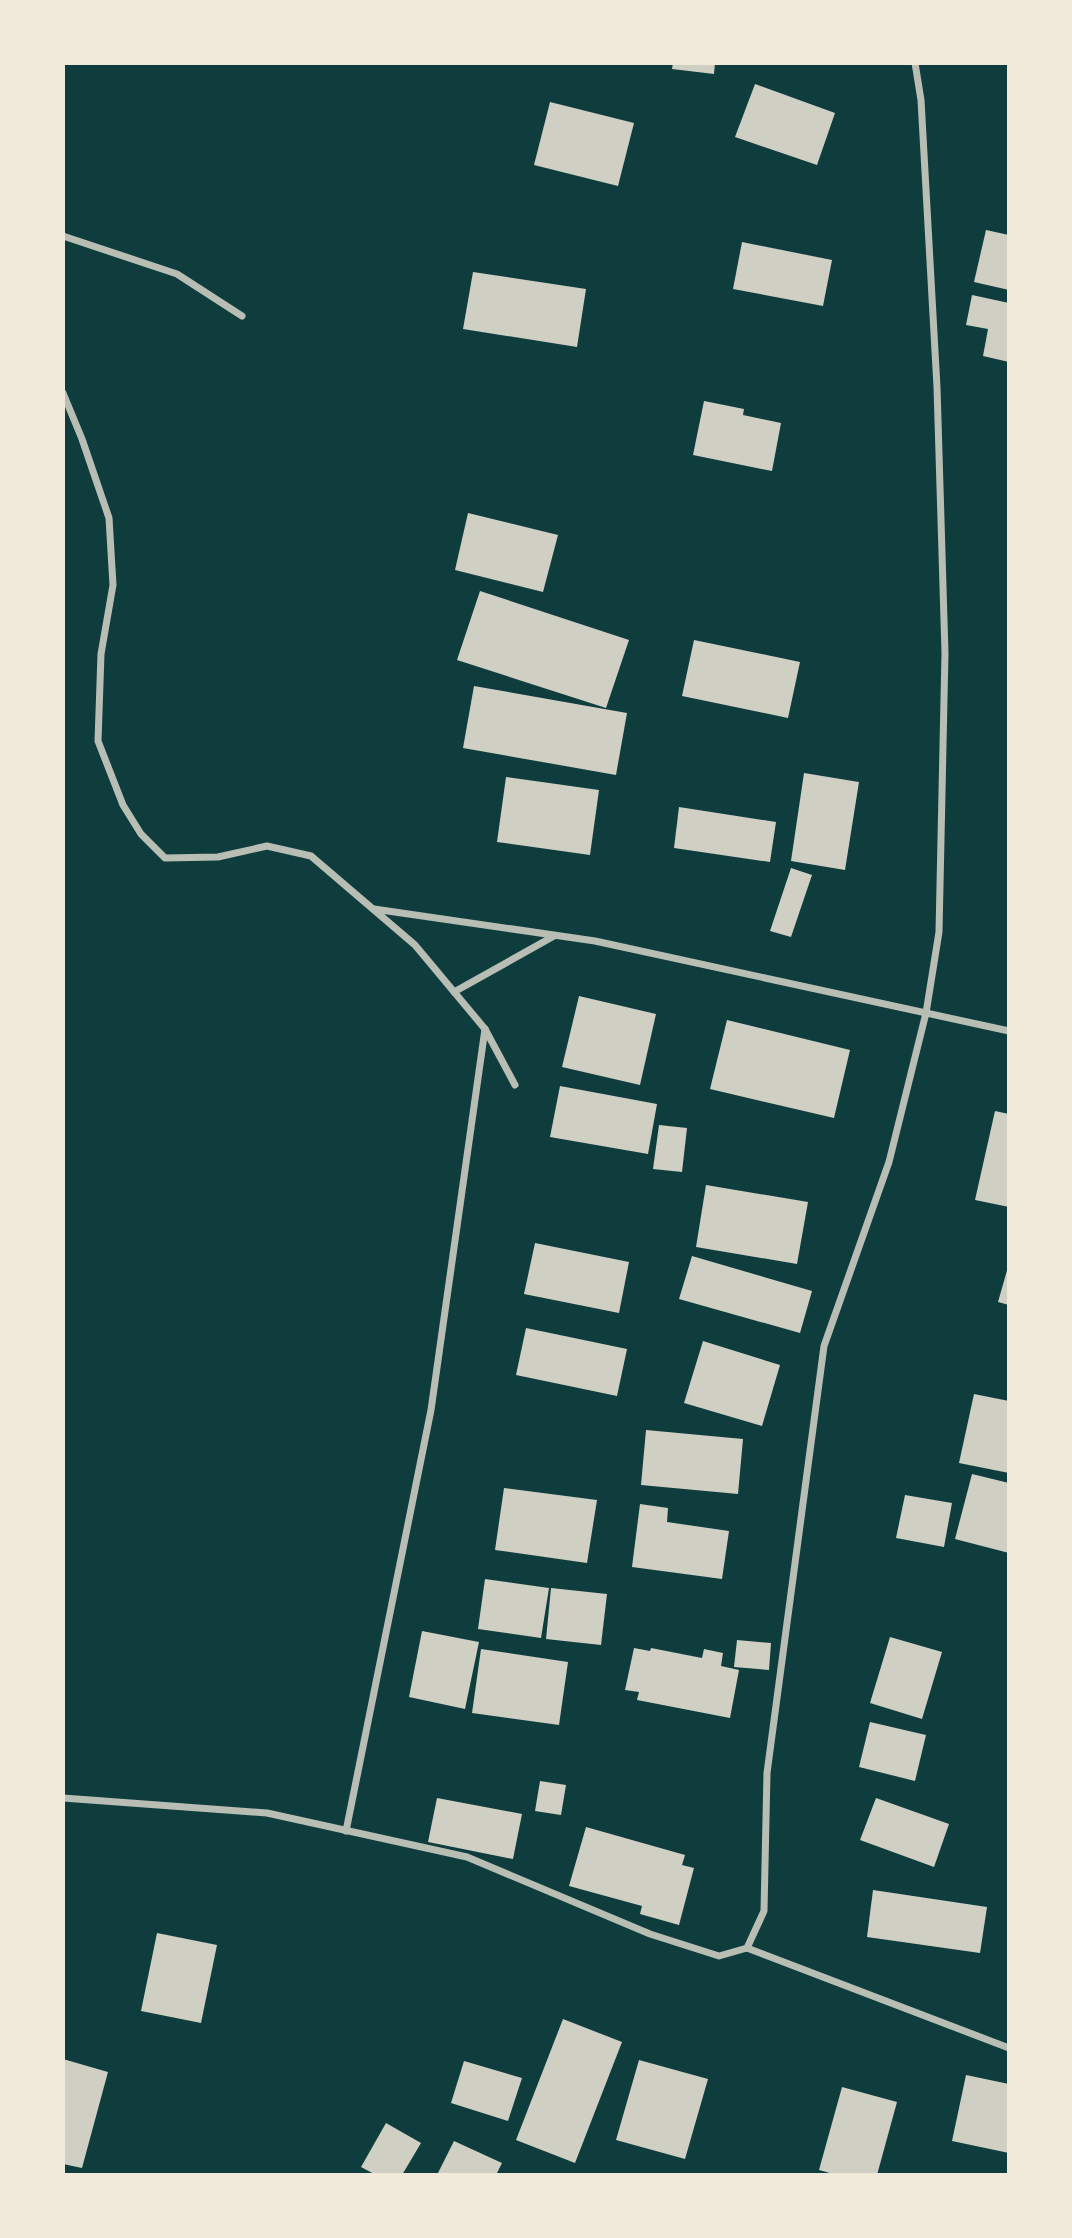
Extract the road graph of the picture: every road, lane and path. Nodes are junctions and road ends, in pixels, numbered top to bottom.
1 (915, 63) edge
2 (63, 236) edge
3 (242, 316) dead end
4 (63, 393) edge
5 (373, 909) junction
6 (555, 935) junction
7 (454, 992) junction
8 (926, 1013) junction
9 (485, 1029) junction
10 (1009, 1031) edge
11 (515, 1085) dead end
12 (63, 1798) edge
13 (346, 1831) junction
14 (747, 1948) junction
15 (1009, 2048) edge

1 - 8 street
2 - 3 street
4 - 5 street
5 - 6 street
5 - 7 street
6 - 7 street
6 - 8 street
7 - 9 street
8 - 10 street
8 - 14 street
9 - 11 street
9 - 13 street
12 - 13 street
13 - 14 street
14 - 15 street

